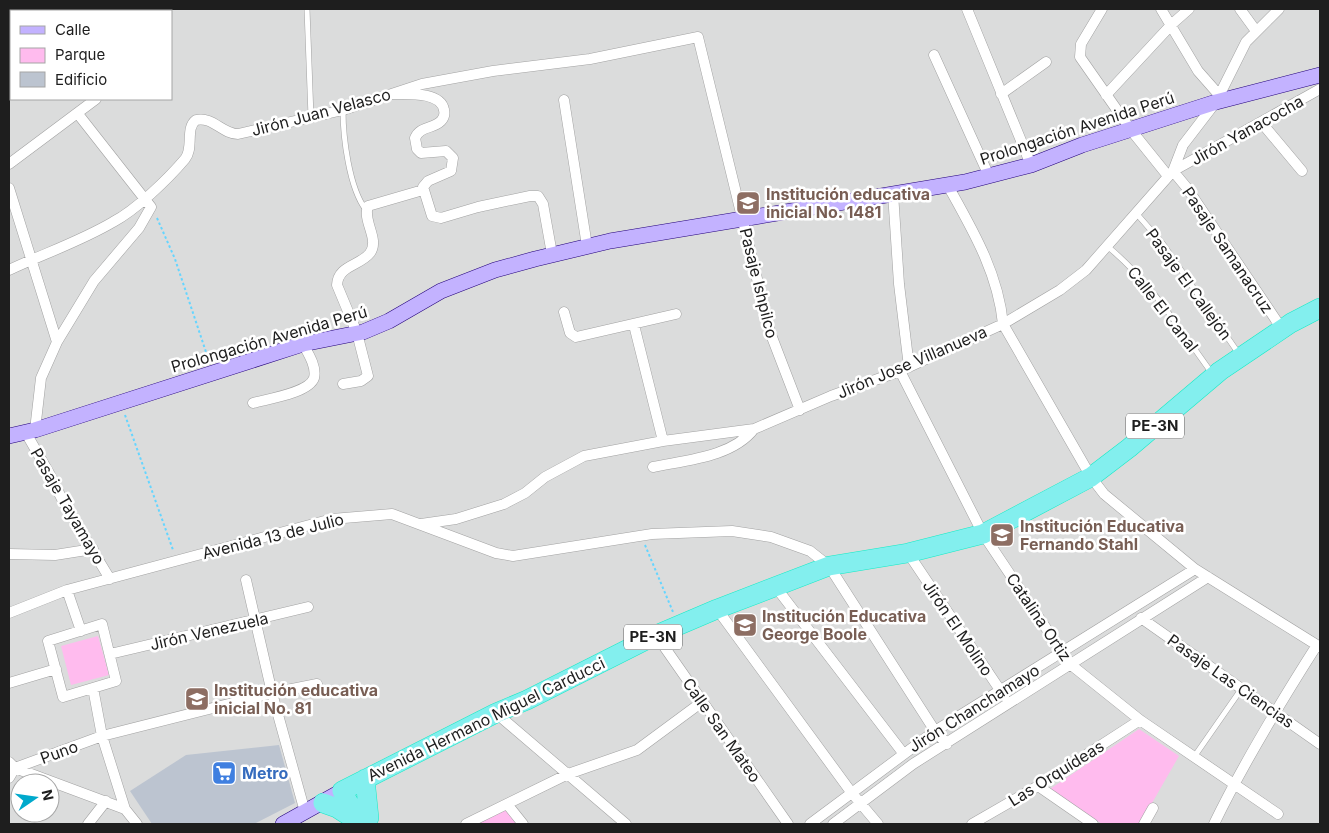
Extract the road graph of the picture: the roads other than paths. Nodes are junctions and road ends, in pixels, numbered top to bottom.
1 (307, 9) edge
2 (967, 9) edge
3 (1102, 9) edge
4 (1161, 9) edge
5 (1189, 9) edge
6 (1240, 9) edge
7 (1279, 9) edge
8 (1172, 24) junction
9 (1256, 31) junction
10 (698, 37) joint
11 (934, 55) dead end
12 (1046, 62) dead end
13 (1320, 75) edge
14 (1320, 90) edge
15 (391, 94) junction
16 (1001, 94) junction
17 (1106, 95) junction
18 (1218, 99) junction
19 (95, 100) edge
20 (564, 100) dead end
21 (343, 110) junction
22 (78, 114) junction
23 (311, 117) junction
24 (1261, 122) junction
25 (1130, 130) junction
26 (9, 164) edge
27 (1031, 165) junction
28 (1302, 171) dead end
29 (1170, 174) junction
30 (989, 176) junction
31 (947, 184) junction
32 (9, 188) edge
33 (423, 190) junction
34 (892, 193) junction
35 (146, 197) junction
36 (366, 210) junction
37 (1136, 213) junction
38 (743, 219) junction
39 (587, 246) junction
40 (1107, 246) junction
41 (552, 254) junction
42 (32, 259) junction
43 (9, 270) edge
44 (1320, 308) edge
45 (564, 312) dead end
46 (676, 314) dead end
47 (1003, 324) junction
48 (634, 325) junction
49 (1282, 329) junction
50 (357, 333) junction
51 (57, 342) junction
52 (303, 344) junction
53 (1240, 356) junction
54 (904, 369) junction
55 (1214, 376) junction
56 (343, 384) dead end
57 (253, 403) dead end
58 (800, 410) junction
59 (754, 429) junction
60 (30, 431) junction
61 (9, 436) edge
62 (663, 441) junction
63 (653, 467) dead end
64 (1091, 477) junction
65 (418, 524) junction
66 (983, 534) junction
67 (93, 549) junction
68 (908, 553) junction
69 (9, 554) edge
70 (828, 566) junction
71 (1195, 569) junction
72 (1208, 577) junction
73 (110, 579) junction
74 (246, 580) dead end
75 (775, 586) junction
76 (67, 590) junction
77 (308, 607) dead end
78 (717, 609) junction
79 (9, 613) edge
80 (1141, 618) junction
81 (255, 621) junction
82 (81, 631) junction
83 (656, 636) junction
84 (1319, 646) edge
85 (1061, 652) junction
86 (110, 654) junction
87 (1070, 664) junction
88 (56, 669) junction
89 (9, 683) edge
90 (317, 684) dead end
91 (93, 688) junction
92 (1242, 688) junction
93 (1000, 691) junction
94 (272, 693) junction
95 (702, 702) junction
96 (1008, 703) junction
97 (1274, 711) junction
98 (496, 713) junction
99 (1140, 720) junction
100 (935, 731) junction
101 (102, 736) junction
102 (947, 744) junction
103 (1320, 744) edge
104 (903, 753) junction
105 (1194, 757) junction
106 (12, 765) edge
107 (568, 774) junction
108 (9, 778) edge
109 (353, 785) junction
110 (1233, 785) junction
111 (1038, 786) junction
112 (851, 792) junction
113 (106, 801) junction
114 (323, 803) junction
115 (507, 804) junction
116 (860, 804) junction
117 (1153, 808) dead end
118 (124, 809) junction
119 (305, 812) junction
120 (1278, 814) dead end
121 (366, 822) edge
122 (980, 822) edge
123 (287, 823) edge
124 (88, 824) edge
125 (137, 824) edge
126 (466, 824) edge
127 (523, 824) edge
128 (626, 824) edge
129 (788, 824) edge
130 (810, 824) edge
131 (833, 824) edge
132 (878, 824) edge
133 (1094, 824) edge
134 (1144, 824) edge
135 (1214, 824) edge

1 - 23 lane
2 - 16 street
3 - 17 street, Pasaje Samanacruz
4 - 8 street
5 - 8 street
6 - 9 street
7 - 9 street, Jirón Jose Villanueva
8 - 17 street
8 - 18 street
9 - 18 street, Jirón Jose Villanueva
10 - 15 street, Jirón Juan Velasco
10 - 38 street, Pasaje Ishpilco
11 - 30 street
12 - 16 street
13 - 18 street, Prolongación Avenida Perú
14 - 24 street, Jirón Yanacocha
15 - 21 street, Jirón Juan Velasco
15 - 33 street
16 - 27 street
17 - 25 street, Pasaje Samanacruz
18 - 25 street, Prolongación Avenida Perú
18 - 29 street, Jirón Jose Villanueva
19 - 22 street
20 - 39 street
21 - 23 street, Jirón Juan Velasco
21 - 36 lane
22 - 26 street
22 - 35 street
23 - 35 street, Jirón Juan Velasco
24 - 28 street
24 - 29 street, Jirón Yanacocha
25 - 27 street, Prolongación Avenida Perú
25 - 29 street, Pasaje Samanacruz
27 - 30 street, Prolongación Avenida Perú
29 - 37 street, Jirón Jose Villanueva
29 - 49 street, Pasaje Samanacruz
30 - 31 street, Prolongación Avenida Perú
31 - 34 street, Prolongación Avenida Perú
31 - 47 street
32 - 42 street
33 - 36 street
33 - 41 street
34 - 38 street, Prolongación Avenida Perú
34 - 54 street
35 - 42 street, Jirón Juan Velasco
35 - 51 street, Pasaje Tayamayo
36 - 50 street
37 - 40 street, Jirón Jose Villanueva
37 - 53 lane, Pasaje El Callejón
38 - 39 street, Prolongación Avenida Perú
38 - 58 street, Pasaje Ishpilco
39 - 41 street, Prolongación Avenida Perú
40 - 47 street, Jirón Jose Villanueva
40 - 55 lane, Calle El Canal
41 - 50 street, Prolongación Avenida Perú
42 - 43 street, Jirón Juan Velasco
42 - 51 street
44 - 49 highway, Avenida Hermano Miguel Carducci / PE-3N
45 - 48 street
46 - 48 street
47 - 54 street, Jirón Jose Villanueva
47 - 64 street
48 - 62 street
49 - 53 highway, Avenida Hermano Miguel Carducci / PE-3N
50 - 52 street, Prolongación Avenida Perú
50 - 56 street
51 - 60 street, Pasaje Tayamayo
52 - 57 street
52 - 60 street, Prolongación Avenida Perú
53 - 55 highway, Avenida Hermano Miguel Carducci / PE-3N
54 - 58 street, Jirón Jose Villanueva
54 - 66 street, Catalina Ortiz
55 - 64 highway, Avenida Hermano Miguel Carducci / PE-3N
58 - 59 street, Jirón Jose Villanueva
59 - 62 street, Jirón Jose Villanueva
59 - 63 street
60 - 61 street, Prolongación Avenida Perú
60 - 67 street, Pasaje Tayamayo
62 - 65 street, Jirón Jose Villanueva
64 - 66 highway, Avenida Hermano Miguel Carducci / PE-3N
64 - 71 street
65 - 70 street, Avenida 13 de Julio
65 - 73 street, Avenida 13 de Julio
66 - 68 highway, Avenida Hermano Miguel Carducci / PE-3N
66 - 85 street, Catalina Ortiz
67 - 69 street
67 - 73 street, Pasaje Tayamayo
68 - 70 highway, Avenida Hermano Miguel Carducci / PE-3N
68 - 93 street, Jirón El Molino
70 - 75 highway, Avenida Hermano Miguel Carducci / PE-3N
70 - 100 street, Avenida 13 de Julio
71 - 72 street
71 - 85 street, Jirón Chanchamayo
72 - 80 street, Jirón Chanchamayo
72 - 84 street
73 - 76 street, Avenida 13 de Julio
74 - 81 street
75 - 78 highway, Avenida Hermano Miguel Carducci / PE-3N
75 - 104 street
76 - 79 street, Avenida 13 de Julio
76 - 82 street
77 - 81 street, Jirón Venezuela
78 - 83 highway, Avenida Hermano Miguel Carducci / PE-3N
78 - 112 street
80 - 87 street, Jirón Chanchamayo
80 - 92 street, Pasaje Las Ciencias
81 - 86 street, Jirón Venezuela
81 - 94 street
82 - 86 street
82 - 88 street
83 - 95 street, Calle San Mateo
83 - 98 highway, Avenida Hermano Miguel Carducci / PE-3N
84 - 97 street
85 - 87 street, Catalina Ortiz
85 - 93 street, Jirón Chanchamayo
86 - 91 street
87 - 96 street, Jirón Chanchamayo
87 - 99 street, Catalina Ortiz
88 - 89 street
88 - 91 street
90 - 94 street, Puno
91 - 101 street
92 - 97 street, Pasaje Las Ciencias
92 - 105 lane
93 - 96 street, Jirón El Molino
93 - 100 street, Jirón Chanchamayo
94 - 101 street, Puno
94 - 119 street
95 - 107 street
95 - 129 street, Calle San Mateo
96 - 102 street, Jirón Chanchamayo
97 - 103 street, Pasaje Las Ciencias
97 - 110 street
98 - 107 street
98 - 109 highway, Avenida Hermano Miguel Carducci / PE-3N
99 - 105 street, Catalina Ortiz
99 - 111 street, Las Orquídeas
100 - 102 street, Avenida 13 de Julio
100 - 104 street, Jirón Chanchamayo
101 - 106 street, Puno
101 - 118 street
102 - 116 street, Jirón Chanchamayo
104 - 112 street, Jirón Chanchamayo
105 - 110 street, Catalina Ortiz
106 - 108 street
106 - 113 street
107 - 115 street
107 - 128 street
109 - 114 street
109 - 121 highway
109 - 121 highway
110 - 120 street, Catalina Ortiz
110 - 135 street
111 - 122 street, Las Orquídeas
111 - 133 street
112 - 116 street
112 - 130 street, Jirón Chanchamayo
113 - 118 street
113 - 124 street
114 - 119 street
114 - 121 highway
115 - 126 street
115 - 127 street
116 - 131 street, Jirón Chanchamayo
116 - 132 street
117 - 134 street
118 - 125 street
119 - 123 street

